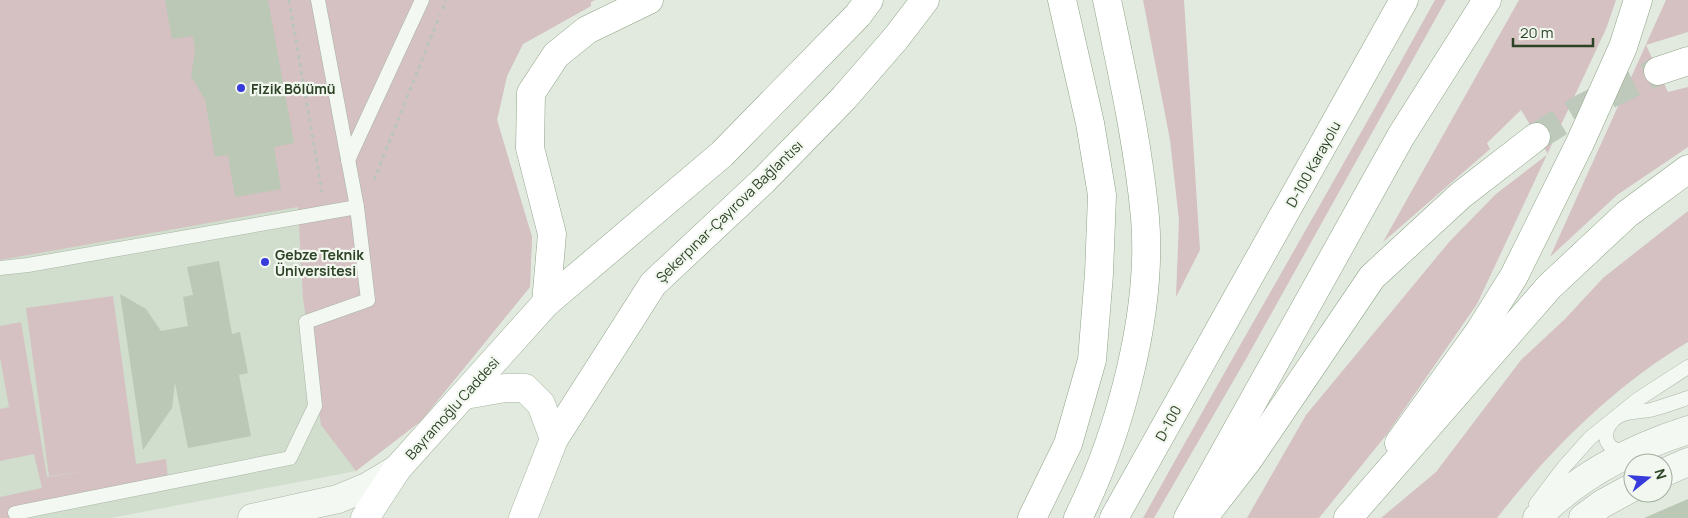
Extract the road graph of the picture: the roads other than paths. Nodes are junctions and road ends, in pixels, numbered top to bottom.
1 (318, 0) edge
2 (422, 0) edge
3 (649, 0) edge
4 (869, 0) edge
5 (925, 0) edge
6 (1062, 0) edge
7 (1106, 0) edge
8 (1404, 0) edge
9 (1477, 0) edge
10 (1487, 0) edge
11 (1638, 0) edge
12 (1688, 61) edge
13 (1658, 72) tunnel mouth
14 (1401, 136) junction
15 (1536, 137) tunnel mouth
16 (348, 160) junction
17 (1688, 169) edge
18 (357, 212) junction
19 (0, 268) edge
20 (546, 303) junction
21 (1221, 328) joint
22 (1686, 369) edge
23 (465, 396) junction
24 (1688, 398) edge
25 (1617, 417) junction
26 (1688, 430) edge
27 (554, 439) junction
28 (1633, 452) junction
29 (1688, 462) edge
30 (396, 469) junction
31 (1600, 469) junction
32 (1673, 469) edge
33 (1623, 492) edge
34 (1623, 493) edge
35 (15, 513) dead end
36 (263, 516) edge
37 (1536, 516) edge
38 (307, 518) edge
39 (365, 518) edge
40 (523, 518) edge
41 (1032, 518) edge
42 (1078, 518) edge
43 (1114, 518) edge
44 (1188, 518) edge
45 (1203, 518) edge
46 (1347, 518) edge
47 (1576, 518) edge
48 (1583, 518) edge

1 - 16 lane
2 - 16 lane
3 - 20 main road
4 - 20 main road
5 - 27 main road, Şekerpınar-Çayırova Bağlantısı
6 - 41 main road
7 - 42 main road
8 - 21 main road, D-100 Karayolu / D-100
9 - 14 main road
10 - 14 main road
11 - 46 main road
12 - 13 main road
14 - 44 main road
15 - 45 main road
16 - 18 lane
17 - 46 main road
18 - 19 lane
18 - 35 lane
20 - 23 main road, Bayramoğlu Caddesi
21 - 43 main road, D-100 / D-100
22 - 25 lane
23 - 27 main road
23 - 30 main road, Bayramoğlu Caddesi
24 - 25 lane
25 - 28 lane
25 - 37 lane
26 - 28 street
27 - 40 main road
28 - 31 street
29 - 32 street
30 - 36 street
30 - 39 main road, Bayramoğlu Caddesi
31 - 33 street
31 - 37 street
34 - 48 street
36 - 38 street
37 - 47 street

